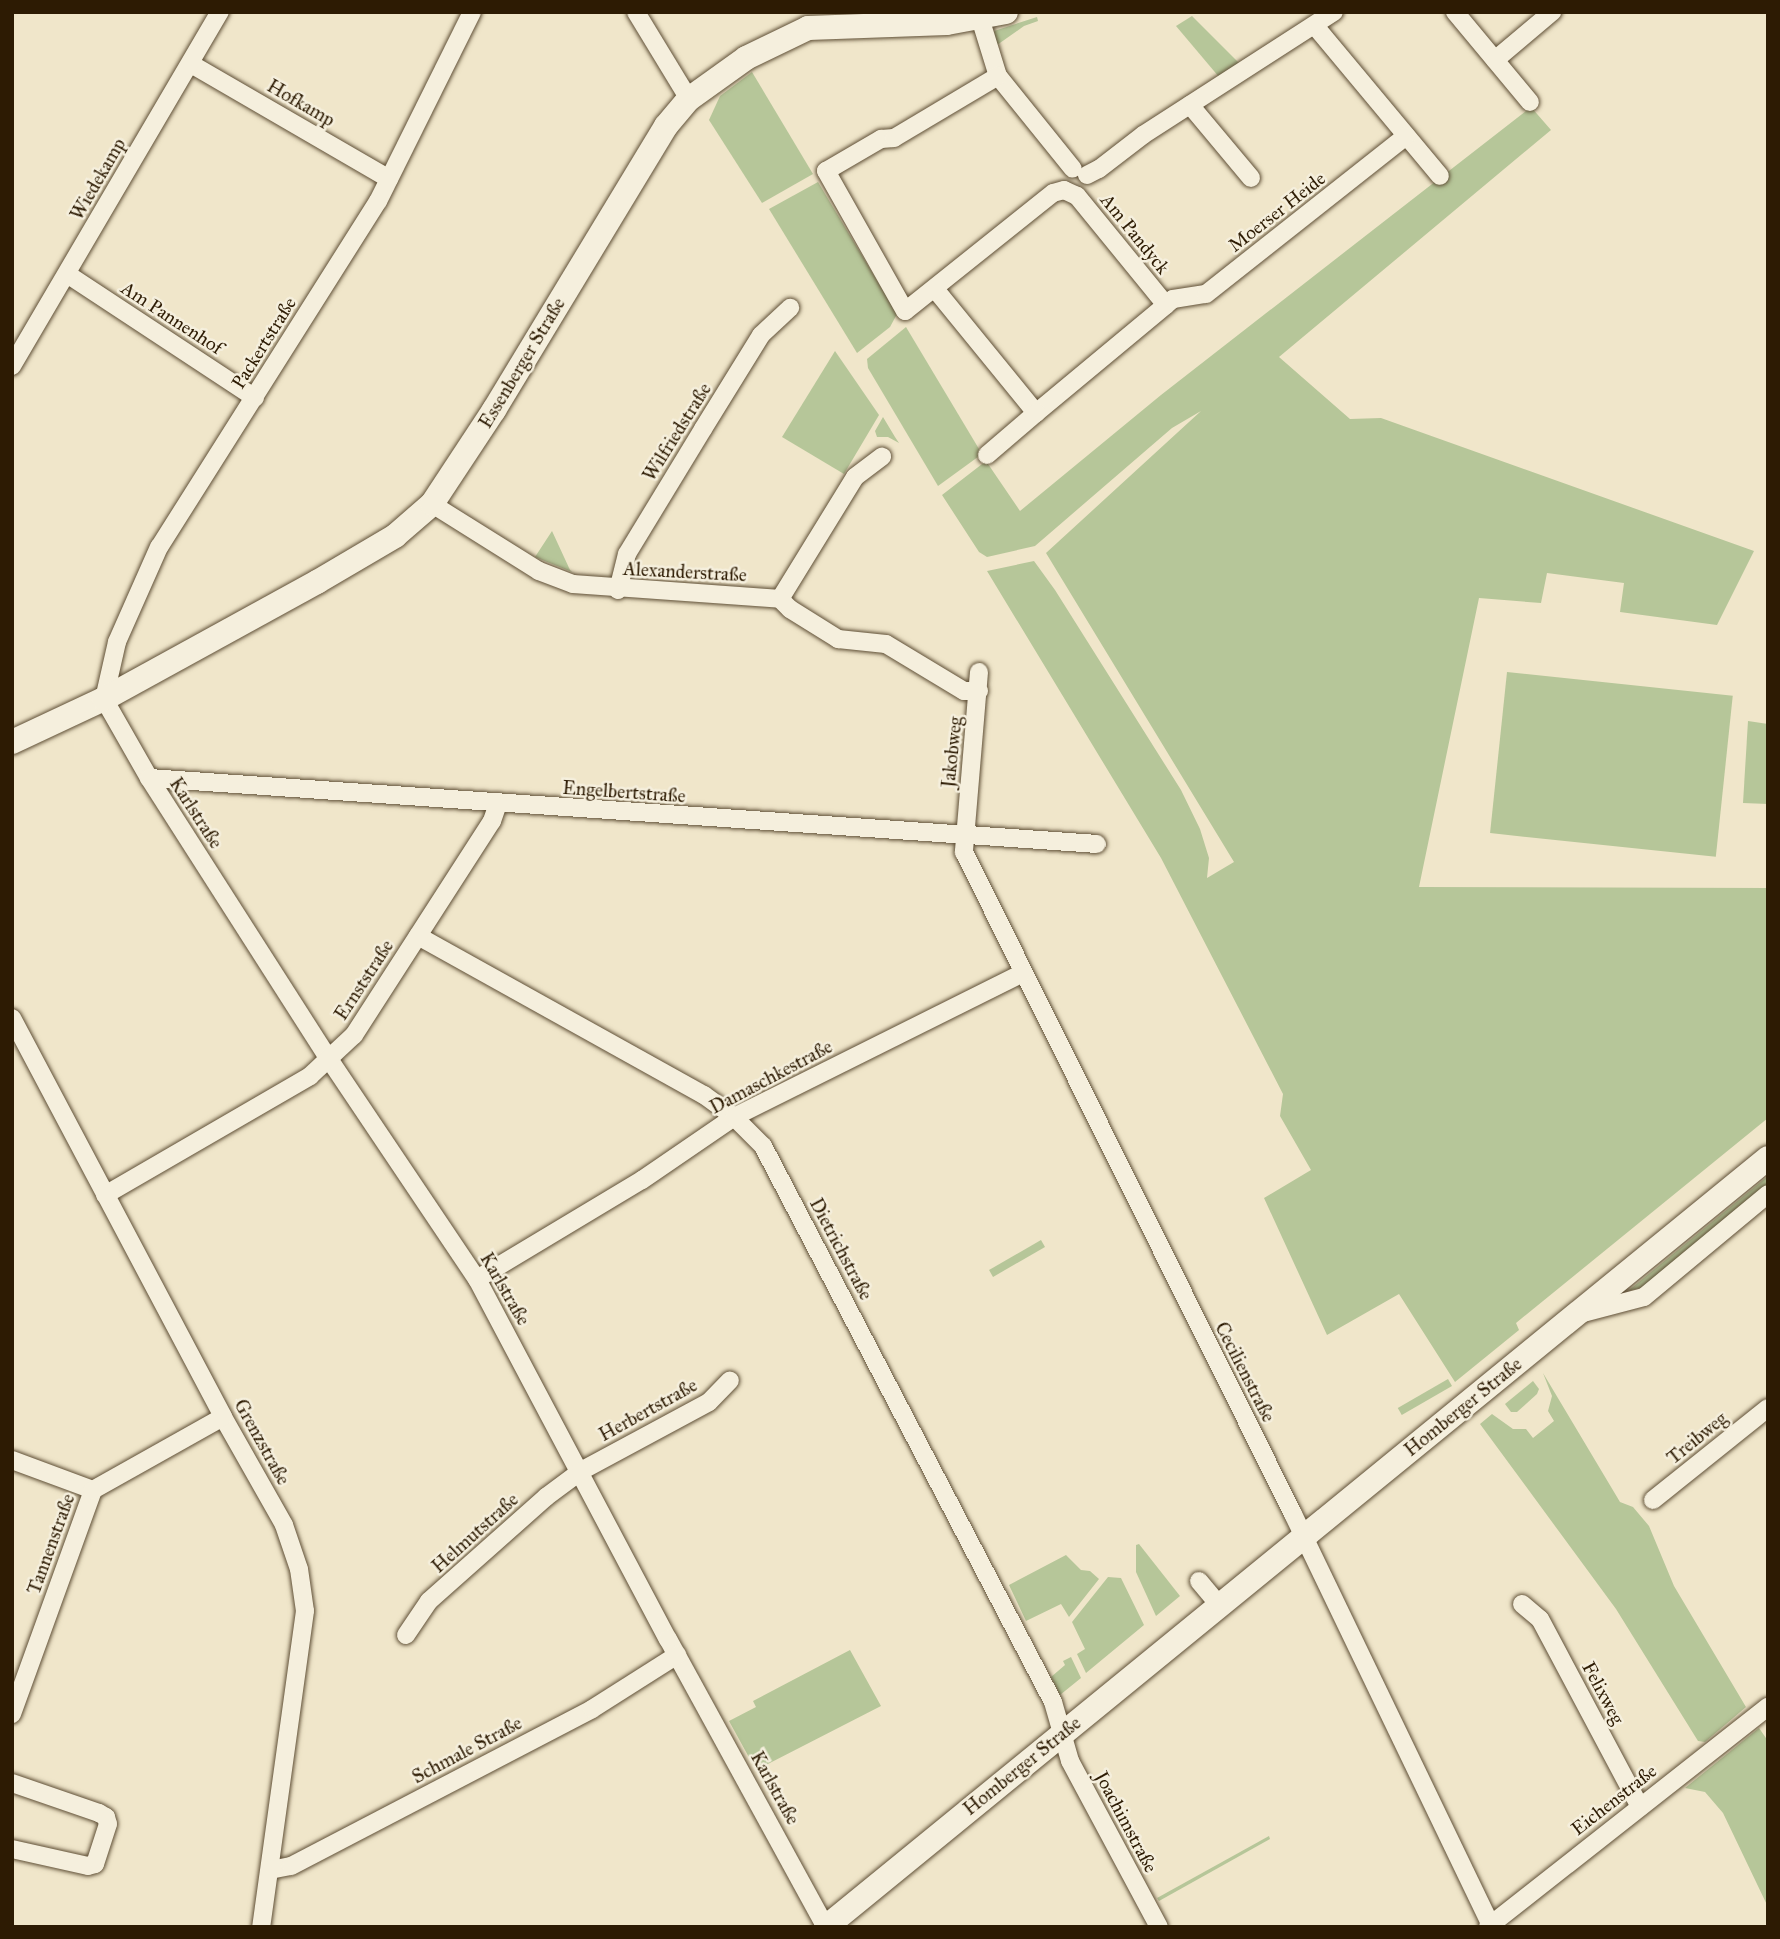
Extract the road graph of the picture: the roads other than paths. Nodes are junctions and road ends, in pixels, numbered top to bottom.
1 (220, 12) edge
2 (472, 12) edge
3 (636, 12) edge
4 (1006, 12) edge
5 (1334, 12) edge
6 (1455, 12) edge
7 (1552, 12) edge
8 (976, 16) edge
9 (1314, 26) junction
10 (1495, 60) junction
11 (191, 64) junction
12 (998, 76) junction
13 (689, 99) junction
14 (1530, 102) dead end
15 (1190, 105) junction
16 (1406, 136) junction
17 (1080, 172) junction
18 (1440, 176) dead end
19 (1251, 178) dead end
20 (389, 179) junction
21 (1071, 193) junction
22 (67, 274) junction
23 (936, 289) junction
24 (1166, 305) junction
25 (790, 308) dead end
26 (12, 366) edge
27 (254, 398) junction
28 (1036, 413) junction
29 (987, 455) dead end
30 (882, 457) dead end
31 (432, 504) junction
32 (618, 590) junction
33 (780, 599) junction
34 (979, 672) dead end
35 (979, 691) junction
36 (104, 699) junction
37 (12, 742) edge
38 (149, 778) junction
39 (498, 804) junction
40 (965, 837) junction
41 (1097, 844) dead end
42 (418, 936) junction
43 (1023, 973) junction
44 (12, 1018) edge
45 (329, 1059) junction
46 (734, 1117) junction
47 (1768, 1158) edge
48 (1768, 1194) edge
49 (105, 1195) junction
50 (477, 1279) junction
51 (1576, 1314) junction
52 (730, 1380) dead end
53 (1768, 1408) edge
54 (223, 1417) junction
55 (12, 1460) edge
56 (582, 1471) junction
57 (93, 1490) junction
58 (1653, 1500) dead end
59 (1304, 1537) junction
60 (1199, 1581) dead end
61 (1522, 1604) dead end
62 (1220, 1606) junction
63 (406, 1635) dead end
64 (677, 1655) junction
65 (1768, 1707) edge
66 (12, 1714) edge
67 (1062, 1734) junction
68 (12, 1783) edge
69 (1640, 1807) junction
70 (12, 1849) edge
71 (270, 1870) junction
72 (1490, 1926) edge
73 (261, 1927) edge
74 (826, 1927) edge
75 (1159, 1927) edge

1 - 11 street, Wiedekamp
2 - 20 street, Packertstraße
3 - 13 street
4 - 8 street, Essenberger Straße
5 - 9 street
6 - 10 street
7 - 10 street
8 - 12 street
8 - 13 street, Essenberger Straße
9 - 15 street
9 - 16 street
10 - 14 street
11 - 20 street, Hofkamp
11 - 22 street, Wiedekamp
12 - 17 street
12 - 23 street
13 - 31 street, Essenberger Straße
15 - 17 street
15 - 19 street
16 - 18 street
16 - 24 street, Moerser Heide
17 - 21 street
20 - 27 street, Packertstraße
21 - 23 street
21 - 24 street, Am Pandyck
22 - 26 street, Wiedekamp
22 - 27 street, Am Pannenhof
23 - 28 street
24 - 28 street, Am Pandyck
25 - 32 street, Wilfriedstraße
27 - 36 street, Packertstraße
28 - 29 street, Am Pandyck
30 - 33 street
31 - 32 street, Alexanderstraße
31 - 36 street, Essenberger Straße
32 - 33 street, Alexanderstraße
33 - 35 street
34 - 35 street, Jakobweg
35 - 40 street, Jakobweg
36 - 37 street, Essenberger Straße
36 - 38 street, Karlstraße
38 - 39 street, Engelbertstraße
38 - 45 street, Karlstraße
39 - 40 street, Engelbertstraße
39 - 42 street, Ernststraße
40 - 41 street, Engelbertstraße
40 - 43 street, Cecilienstraße
42 - 45 street, Ernststraße
42 - 46 street, Dietrichstraße
43 - 46 street, Damaschkestraße
43 - 59 street, Cecilienstraße
44 - 49 street, Grenzstraße
45 - 49 street, Ernststraße
45 - 50 street, Karlstraße
46 - 50 street, Damaschkestraße
46 - 67 street, Dietrichstraße
47 - 51 street, Homberger Straße
48 - 51 street, Homberger Straße
49 - 54 street, Grenzstraße
50 - 56 street, Karlstraße
51 - 59 street, Homberger Straße
52 - 56 street, Herbertstraße
53 - 58 street, Treibweg
54 - 57 street, Tannenstraße
54 - 71 street, Grenzstraße
55 - 57 street
56 - 63 street, Helmutstraße
56 - 64 street, Karlstraße
57 - 66 street, Tannenstraße
59 - 62 street, Homberger Straße
59 - 72 street, Cecilienstraße
60 - 62 street
61 - 69 street, Felixweg
62 - 67 street, Homberger Straße
64 - 71 street, Schmale Straße
64 - 74 street, Karlstraße
65 - 69 street, Eichenstraße
67 - 74 street, Homberger Straße
67 - 75 street, Joachimstraße
68 - 70 street
69 - 72 street, Eichenstraße
71 - 73 street, Grenzstraße

